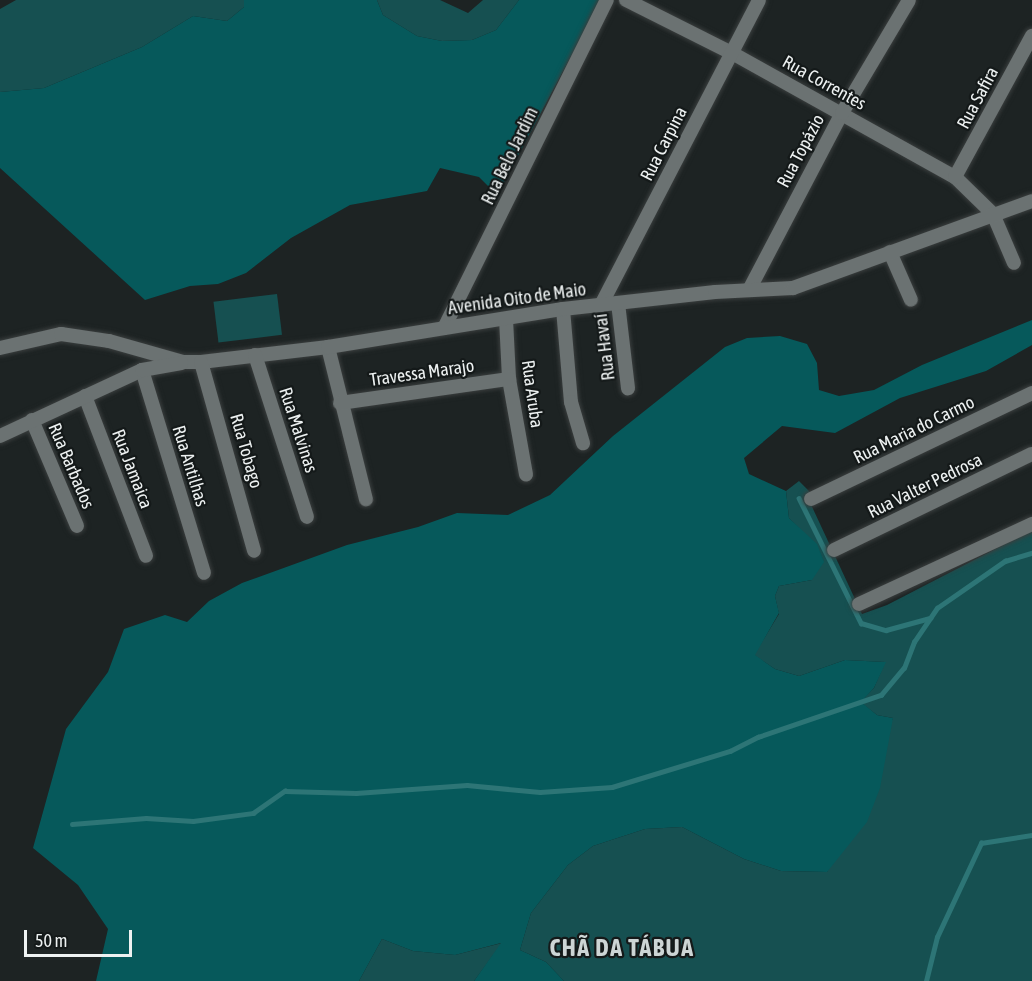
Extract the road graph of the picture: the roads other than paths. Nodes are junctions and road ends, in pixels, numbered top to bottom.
1 (607, 0) edge
2 (626, 0) edge
3 (759, 0) edge
4 (909, 0) edge
5 (1032, 36) edge
6 (732, 53) junction
7 (842, 113) junction
8 (956, 177) junction
9 (1032, 201) edge
10 (993, 214) junction
11 (890, 252) junction
12 (1014, 263) dead end
13 (749, 290) junction
14 (911, 300) dead end
15 (618, 303) junction
16 (601, 305) junction
17 (563, 309) junction
18 (506, 319) junction
19 (444, 328) junction
20 (328, 347) junction
21 (0, 348) edge
22 (255, 355) junction
23 (183, 362) junction
24 (201, 362) junction
25 (142, 370) junction
26 (510, 379) junction
27 (628, 388) dead end
28 (1032, 393) edge
29 (85, 396) junction
30 (340, 404) junction
31 (32, 420) junction
32 (0, 436) edge
33 (583, 443) dead end
34 (1032, 454) edge
35 (526, 474) dead end
36 (811, 499) dead end
37 (366, 500) dead end
38 (307, 517) dead end
39 (1032, 524) edge
40 (77, 526) dead end
41 (834, 550) dead end
42 (254, 551) dead end
43 (146, 556) dead end
44 (204, 573) dead end
45 (859, 604) dead end

1 - 19 street, Rua Belo Jardim
2 - 6 street, Rua Correntes
3 - 6 street, Rua Carpina
4 - 7 street, Rua Topázio
5 - 8 street, Rua Safira
6 - 7 street, Rua Correntes
6 - 16 street, Rua Carpina
7 - 8 street, Rua Correntes
7 - 13 street, Rua Topázio
8 - 10 street, Rua Correntes
9 - 10 street, Avenida Oito de Maio
10 - 11 street, Avenida Oito de Maio
10 - 12 street
11 - 13 street, Avenida Oito de Maio
11 - 14 street
13 - 15 street, Avenida Oito de Maio
15 - 16 street, Avenida Oito de Maio
15 - 27 street, Rua Havaí
16 - 17 street, Avenida Oito de Maio
17 - 18 street, Avenida Oito de Maio
17 - 33 street
18 - 19 street, Avenida Oito de Maio
18 - 26 street, Rua Aruba
19 - 20 street, Avenida Oito de Maio
20 - 22 street, Avenida Oito de Maio
20 - 30 street
21 - 23 street, Avenida Oito de Maio
22 - 24 street, Avenida Oito de Maio
22 - 38 street, Rua Malvinas
23 - 24 street, Avenida Oito de Maio
23 - 25 street
24 - 42 street, Rua Tobago
25 - 29 street
25 - 44 street, Rua Antilhas
26 - 30 street, Travessa Marajo
26 - 35 street, Rua Aruba
28 - 36 street, Rua Maria do Carmo
29 - 31 street
29 - 43 street, Rua Jamaica
30 - 37 street
31 - 32 street
31 - 40 street, Rua Barbados
34 - 41 street, Rua Valter Pedrosa
39 - 45 street

